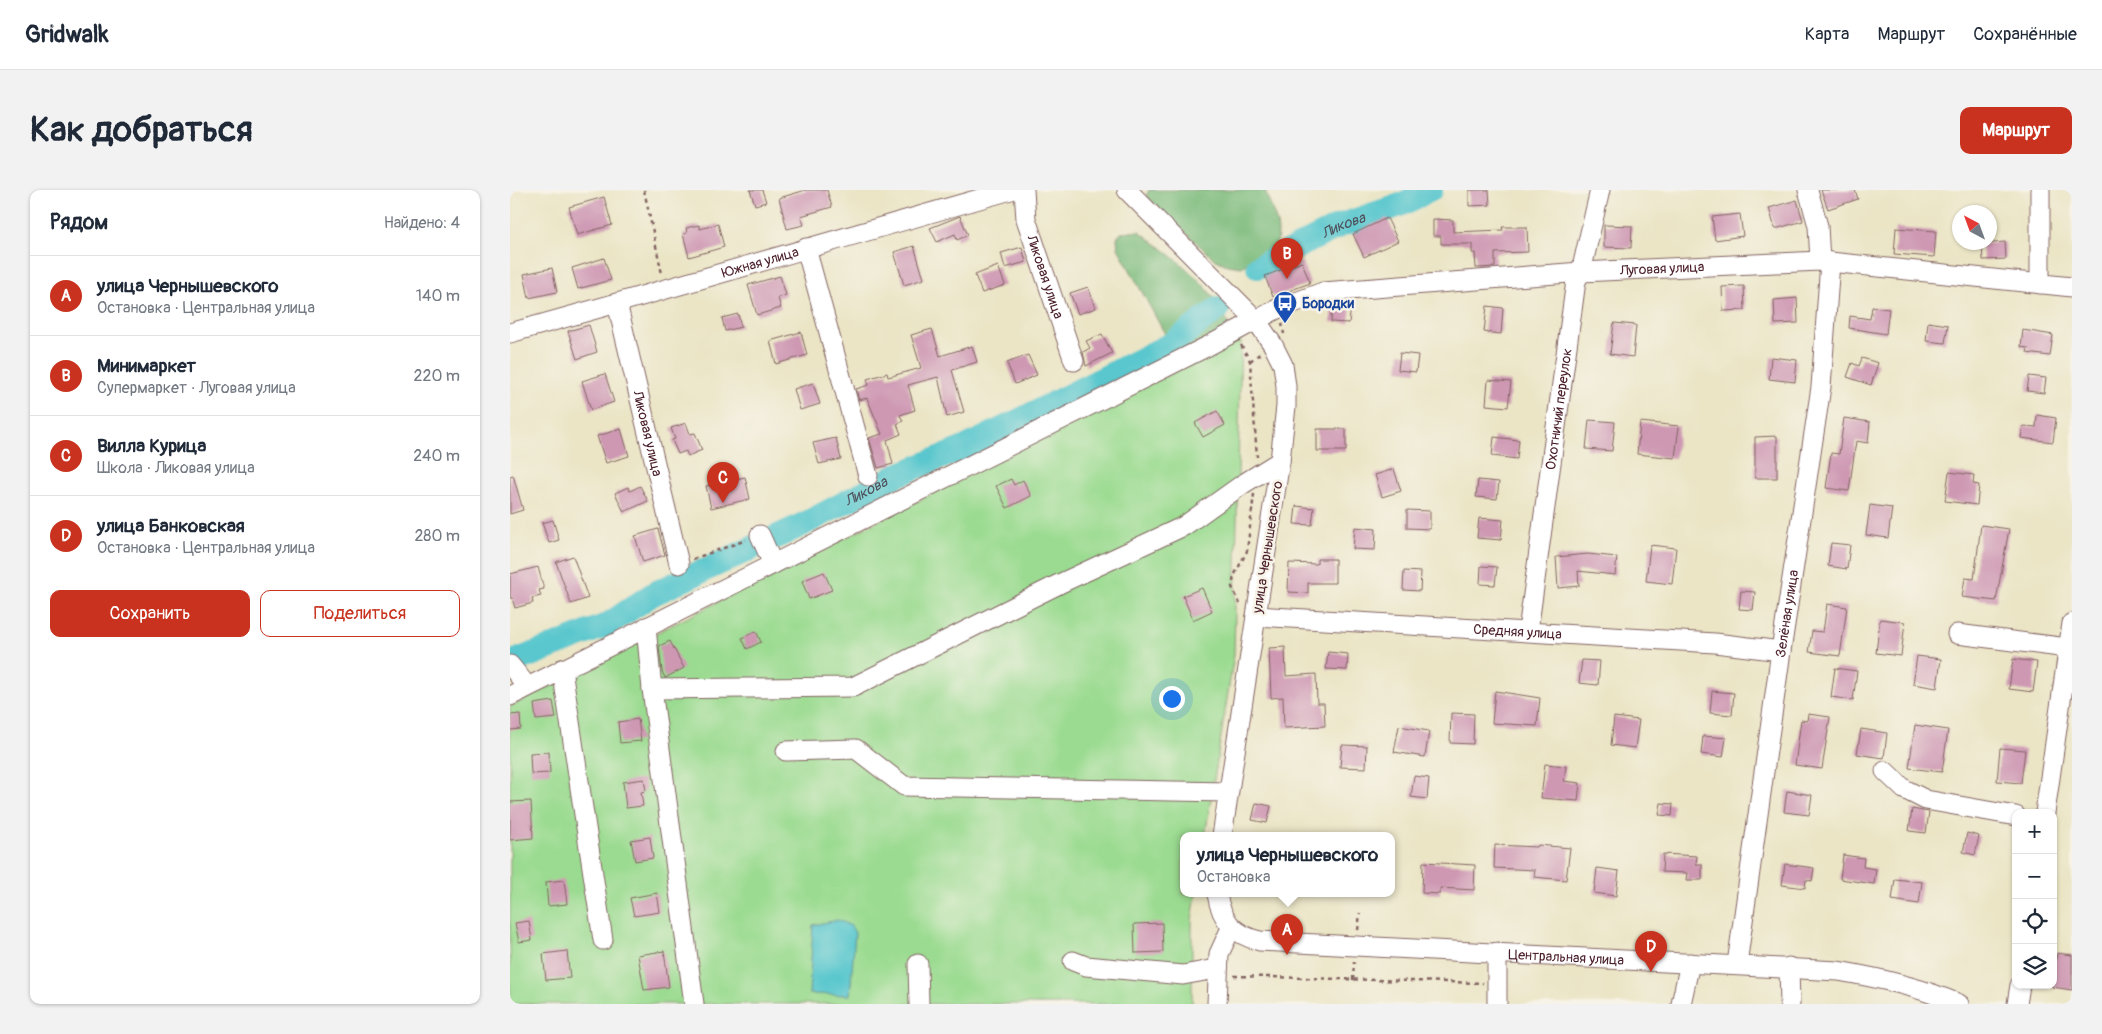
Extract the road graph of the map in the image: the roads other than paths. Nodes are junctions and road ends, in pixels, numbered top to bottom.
1 (1011, 190) edge
2 (1024, 190) edge
3 (1127, 190) edge
4 (1600, 190) edge
5 (1808, 190) edge
6 (2040, 190) edge
7 (806, 248) junction
8 (1825, 261) junction
9 (1581, 272) junction
10 (2040, 284) junction
11 (2072, 287) edge
12 (617, 303) junction
13 (1256, 320) junction
14 (510, 333) edge
15 (1074, 362) dead end
16 (1280, 461) junction
17 (868, 476) dead end
18 (760, 534) road end
19 (771, 558) junction
20 (680, 564) road end
21 (1256, 616) junction
22 (2072, 622) edge
23 (646, 627) junction
24 (1528, 631) junction
25 (1957, 634) dead end
26 (2068, 648) junction
27 (1781, 652) junction
28 (562, 668) junction
29 (518, 675) edge
30 (652, 689) junction
31 (510, 696) edge
32 (786, 751) dead end
33 (1885, 771) dead end
34 (1228, 792) junction
35 (2046, 809) edge
36 (2012, 815) edge
37 (1223, 832) edge
38 (1218, 897) edge
39 (1231, 928) junction
40 (603, 940) dead end
41 (1497, 952) junction
42 (1073, 961) dead end
43 (1690, 962) junction
44 (918, 964) dead end
45 (1737, 964) junction
46 (1789, 967) junction
47 (1217, 973) junction
48 (2019, 989) edge
49 (694, 1004) edge
50 (919, 1004) edge
51 (1217, 1004) edge
52 (1497, 1004) edge
53 (1681, 1004) edge
54 (1790, 1004) edge
55 (1959, 1004) edge
56 (2017, 1004) edge

1 - 7 street, Южная улица
2 - 15 street, Ликовая улица
3 - 13 street, улица Чернышевского
4 - 9 street, Охотничий переулок
5 - 8 street, Зелёная улица
6 - 10 street
7 - 12 street, Южная улица
7 - 17 street
8 - 9 street, Луговая улица
8 - 10 street, Луговая улица
8 - 27 street, Зелёная улица
9 - 13 street, Луговая улица
9 - 24 street, Охотничий переулок
10 - 11 street, Луговая улица
12 - 14 street, Южная улица
12 - 20 street, Ликовая улица
13 - 16 street, улица Чернышевского
13 - 19 street, Луговая улица
16 - 21 street, улица Чернышевского
16 - 30 street
18 - 19 street
19 - 23 street, Луговая улица
21 - 24 street, Средняя улица
21 - 34 street, улица Чернышевского
22 - 26 street
23 - 28 street, Луговая улица
23 - 30 street
24 - 27 street, Средняя улица
25 - 26 street
26 - 35 street
27 - 45 street, Зелёная улица
28 - 29 street, Луговая улица
28 - 40 street
29 - 31 street, Луговая улица
30 - 49 street
32 - 34 street
33 - 36 street
34 - 37 street, улица Чернышевского
38 - 39 street
39 - 41 street, Центральная улица
39 - 47 street
41 - 43 street, Центральная улица
41 - 52 street
42 - 47 street
43 - 45 street, Центральная улица
43 - 53 street
44 - 50 street
45 - 46 street, Центральная улица
46 - 54 street
46 - 55 street, Центральная улица
47 - 51 street
48 - 56 street

